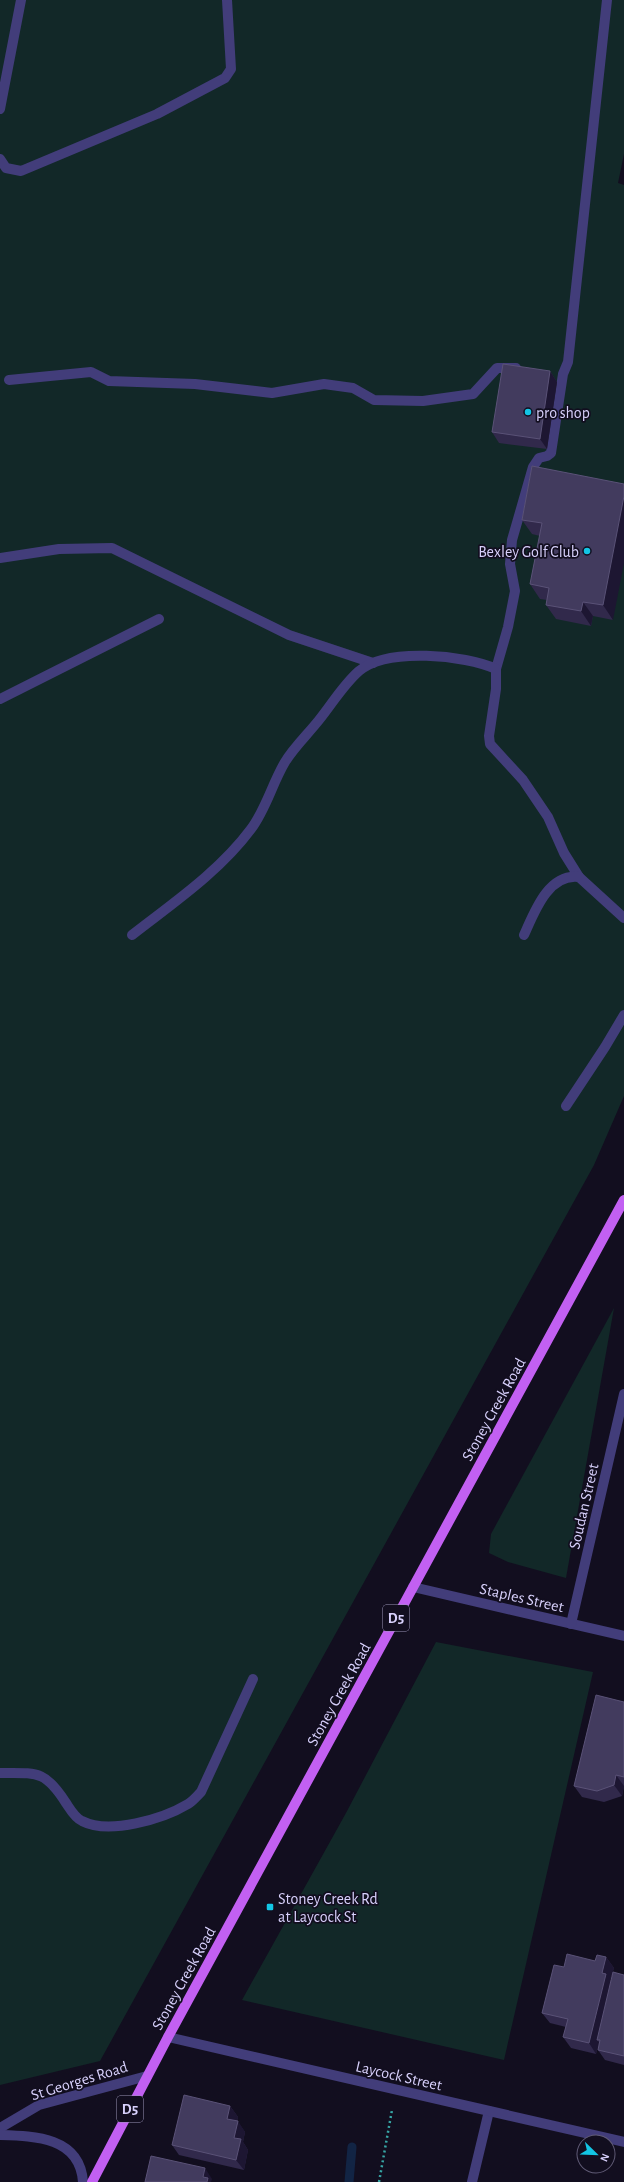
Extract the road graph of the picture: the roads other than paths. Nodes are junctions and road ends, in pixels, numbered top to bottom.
1 (21, 0) edge
2 (227, 0) edge
3 (607, 0) edge
4 (0, 109) edge
5 (0, 160) edge
6 (526, 370) edge
7 (548, 374) edge
8 (563, 374) junction
9 (9, 380) dead end
10 (0, 558) edge
11 (159, 619) dead end
12 (373, 663) junction
13 (496, 669) junction
14 (0, 699) edge
15 (579, 877) junction
16 (624, 918) edge
17 (132, 935) dead end
18 (524, 935) dead end
19 (624, 1015) edge
20 (566, 1106) dead end
21 (624, 1200) edge
22 (624, 1394) edge
23 (413, 1587) junction
24 (572, 1624) junction
25 (624, 1636) edge
26 (253, 1679) dead end
27 (0, 1773) edge
28 (168, 2037) junction
29 (147, 2076) junction
30 (489, 2111) junction
31 (0, 2128) edge
32 (0, 2135) edge
33 (624, 2142) edge
34 (83, 2182) edge
35 (92, 2182) edge
36 (472, 2182) edge

1 - 4 street
2 - 5 street
3 - 8 street
6 - 9 street
7 - 8 street
8 - 13 street
10 - 12 street
11 - 14 street
12 - 13 street
12 - 17 street
13 - 15 street
15 - 16 street
15 - 18 street
19 - 20 street
21 - 23 main road, Stoney Creek Road / D5
22 - 24 street, Soudan Street
23 - 24 street, Staples Street
23 - 28 main road, Stoney Creek Road / D5
24 - 25 street, Staples Street
26 - 27 street
28 - 29 main road, Stoney Creek Road / D5
28 - 30 street, Laycock Street
29 - 31 street, St Georges Road
29 - 35 main road, Stoney Creek Road / D5
30 - 33 street, Laycock Street
30 - 36 street
32 - 34 street

